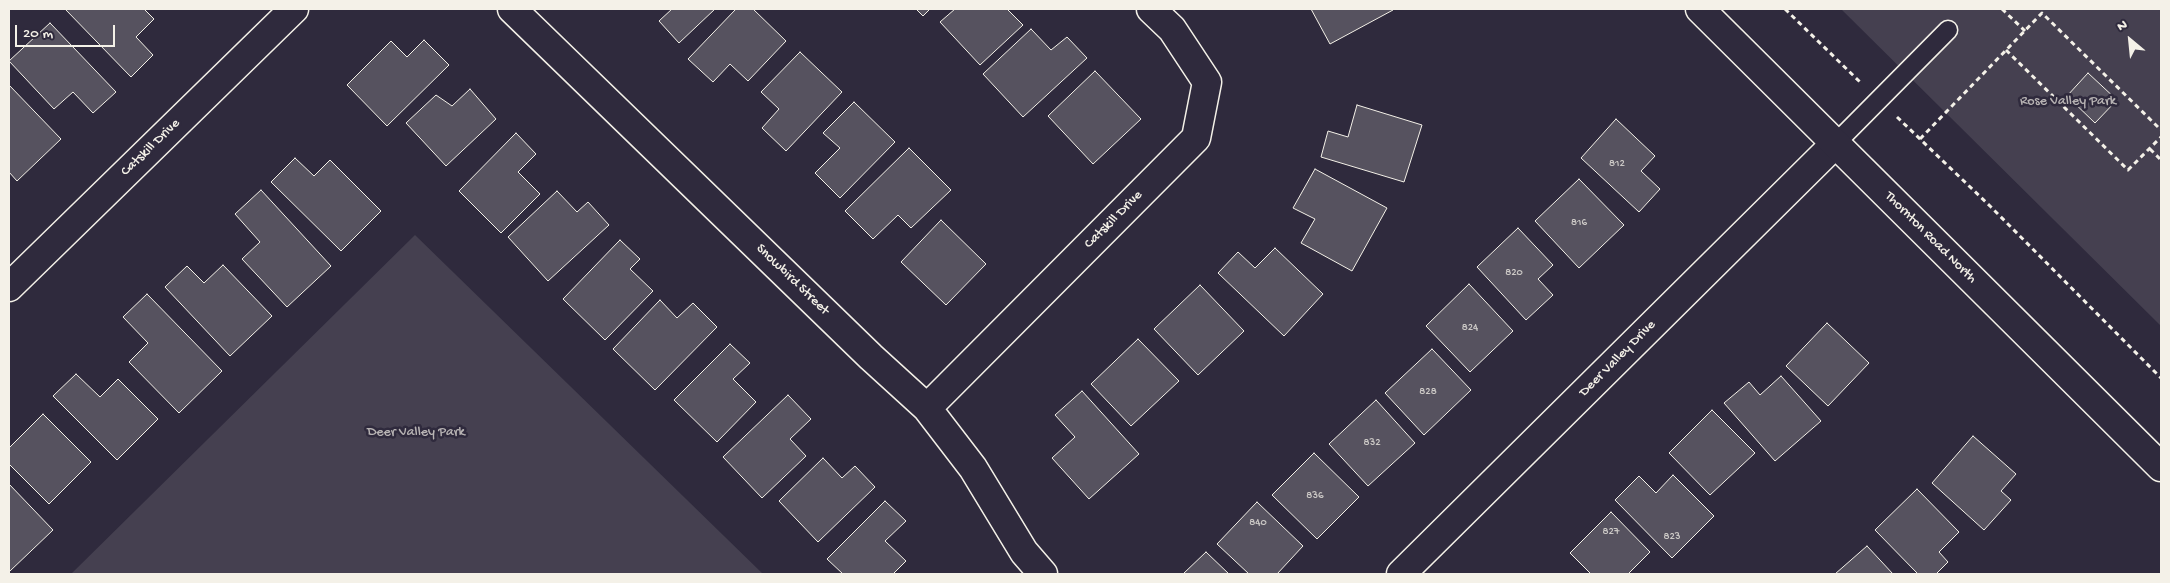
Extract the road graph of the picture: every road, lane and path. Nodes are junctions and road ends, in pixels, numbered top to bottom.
1 (294, 9) edge
2 (512, 9) edge
3 (1151, 9) edge
4 (1700, 9) edge
5 (1785, 9) edge
6 (2002, 9) edge
7 (1948, 30) dead end
8 (2025, 31) junction
9 (2006, 50) junction
10 (1863, 85) dead end
11 (1895, 116) dead end
12 (2161, 130) edge
13 (2161, 137) edge
14 (1920, 139) junction
15 (1835, 144) junction
16 (2150, 149) junction
17 (2161, 160) edge
18 (9, 287) edge
19 (2161, 378) edge
20 (927, 408) junction
21 (2161, 467) edge
22 (1042, 574) edge
23 (1401, 574) edge

1 - 18 street, Catskill Drive
2 - 20 street, Snowbird Street
3 - 20 street, Catskill Drive
4 - 15 street, Thornton Road North
5 - 10 path
6 - 8 path
7 - 15 lane
8 - 9 path
8 - 12 path
9 - 14 path
9 - 16 path
11 - 14 path
13 - 16 path
14 - 19 path
15 - 21 street, Thornton Road North
15 - 23 street, Deer Valley Drive
16 - 17 path
20 - 22 street, Snowbird Street

